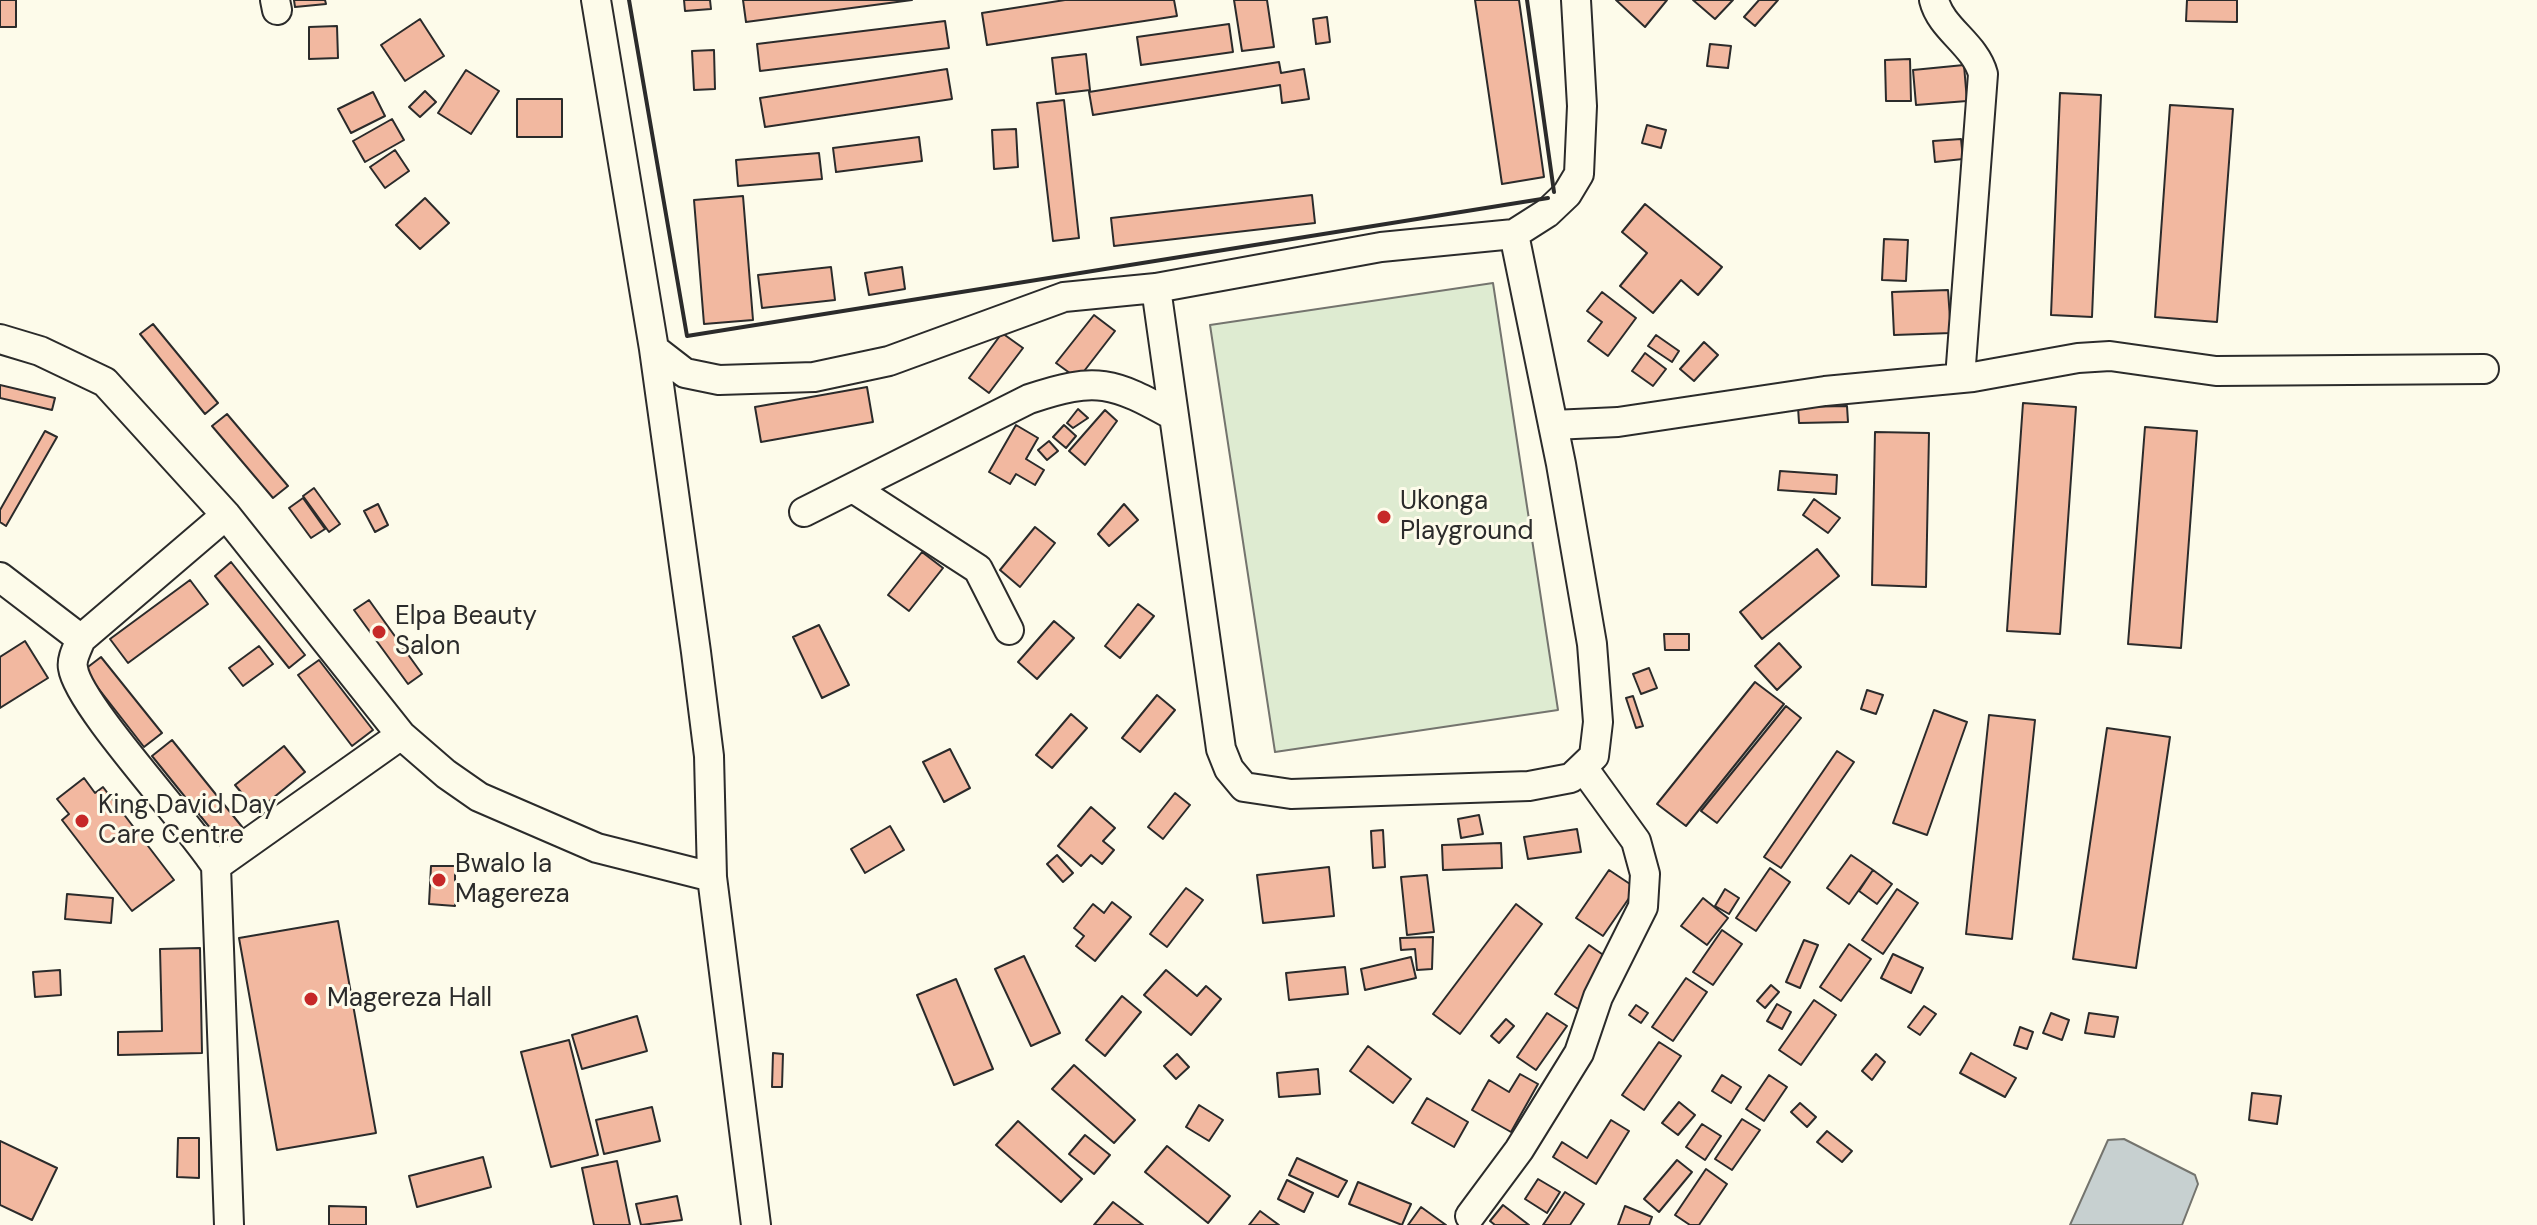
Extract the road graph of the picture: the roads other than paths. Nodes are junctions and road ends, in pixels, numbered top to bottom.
1 (596, 0) edge
2 (1576, 0) edge
3 (1934, 0) edge
4 (1514, 234) junction
5 (1156, 288) junction
6 (0, 339) edge
7 (654, 349) junction
8 (2484, 369) dead end
9 (1960, 378) junction
10 (1174, 416) junction
11 (1553, 425) junction
12 (853, 488) junction
13 (804, 512) dead end
14 (226, 515) junction
15 (0, 577) edge
16 (1009, 630) dead end
17 (81, 639) junction
18 (401, 735) junction
19 (1584, 769) junction
20 (216, 866) junction
21 (712, 877) junction
22 (1470, 1216) dead end
23 (229, 1225) edge
24 (756, 1225) edge

1 - 7 street
2 - 4 street
3 - 9 street
4 - 5 street
4 - 11 street
5 - 7 street
5 - 10 street
6 - 14 street
7 - 21 street
8 - 9 street
9 - 11 street
10 - 12 street
10 - 19 street
11 - 19 street
12 - 13 street
12 - 16 street
14 - 17 street
14 - 18 street
15 - 17 street
17 - 20 street
18 - 20 street
18 - 21 street
19 - 22 street
20 - 23 street
21 - 24 street

